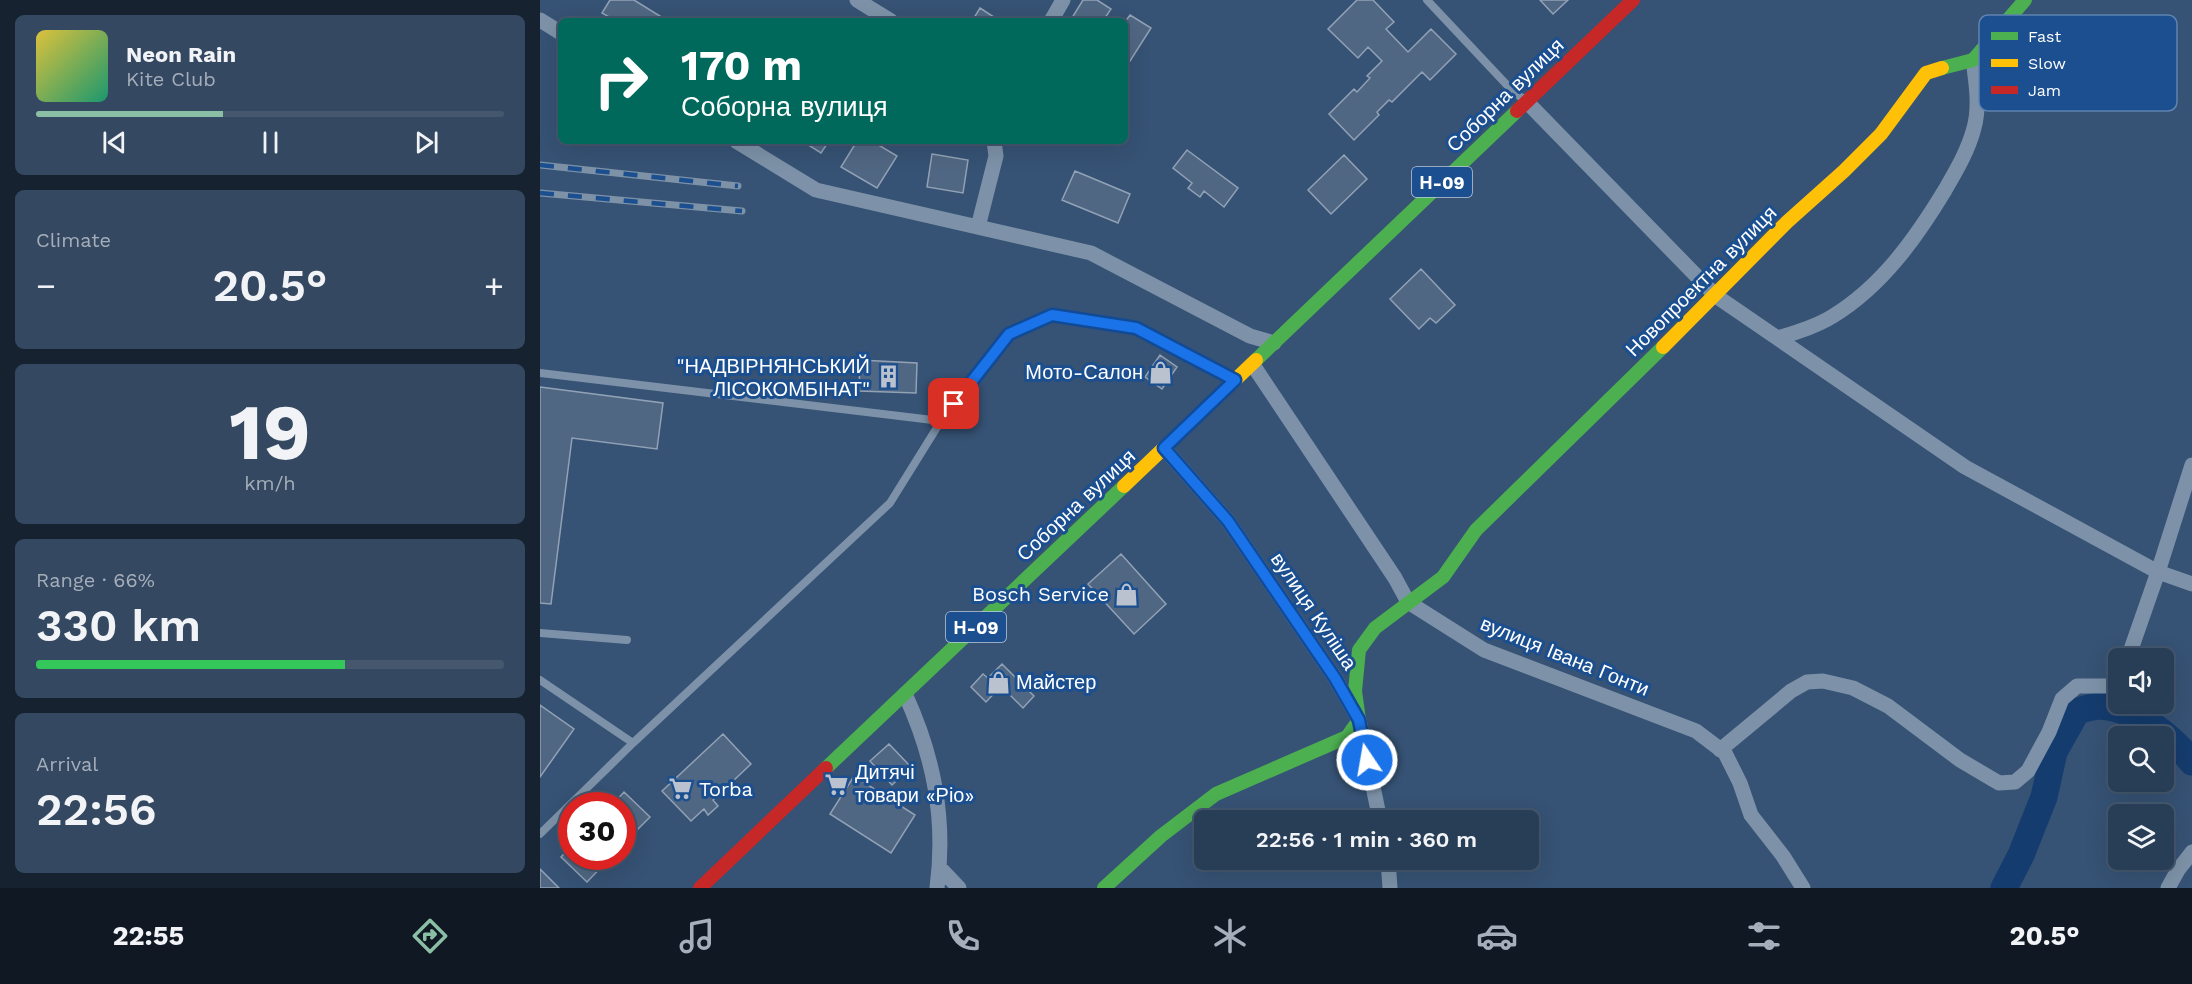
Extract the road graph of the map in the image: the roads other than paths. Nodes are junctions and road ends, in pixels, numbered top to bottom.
1 (857, 0) edge
2 (1063, 0) edge
3 (1427, 0) edge
4 (1633, 0) edge
5 (2025, 0) edge
6 (2012, 15) edge
7 (886, 18) edge
8 (1053, 18) edge
9 (540, 20) edge
10 (558, 31) edge
11 (1979, 53) edge
12 (1973, 60) junction
13 (1526, 101) junction
14 (741, 144) edge
15 (994, 144) edge
16 (978, 227) junction
17 (1716, 296) junction
18 (1778, 339) junction
19 (1274, 343) junction
20 (1253, 365) junction
21 (540, 373) edge
22 (1235, 380) junction
23 (940, 421) junction
24 (1164, 448) junction
25 (2192, 465) edge
26 (2158, 572) junction
27 (2192, 584) edge
28 (1408, 602) junction
29 (540, 633) edge
30 (627, 640) dead end
31 (2131, 648) edge
32 (540, 680) edge
33 (2108, 686) edge
34 (905, 694) junction
35 (1359, 720) junction
36 (633, 743) junction
37 (1720, 750) junction
38 (1378, 810) edge
39 (540, 834) edge
40 (2192, 852) edge
41 (940, 868) junction
42 (1388, 870) edge
43 (700, 888) edge
44 (937, 888) edge
45 (958, 888) edge
46 (1104, 888) edge
47 (1389, 888) edge
48 (1803, 888) edge
49 (2168, 888) edge

1 - 7 street
2 - 8 street
3 - 13 lane
4 - 13 street, Соборна вулиця / Н-09
5 - 6 street
9 - 10 street
11 - 12 street
12 - 17 street, Новопроектна вулиця
12 - 18 street
13 - 17 street
13 - 19 street, Соборна вулиця / Н-09
14 - 16 street
15 - 16 street
16 - 19 street
17 - 18 street
17 - 28 street, Новопроектна вулиця
18 - 26 street
19 - 20 street, Соборна вулиця / Н-09
20 - 22 street, Соборна вулиця / Н-09
20 - 28 street, вулиця Івана Гонти
21 - 23 lane
22 - 23 lane
22 - 24 street, Соборна вулиця / Н-09
23 - 36 lane
24 - 34 street, Соборна вулиця / Н-09
24 - 35 street, вулиця Куліша
25 - 26 street
26 - 27 street
26 - 31 street
28 - 35 street, Новопроектна вулиця
28 - 37 street, вулиця Івана Гонти
29 - 30 lane
32 - 36 lane
33 - 37 street
34 - 41 street
34 - 43 street, Соборна вулиця / Н-09
35 - 38 street, вулиця Куліша
35 - 46 street
36 - 39 lane
37 - 48 street, вулиця Івана Гонти
40 - 49 street
41 - 44 street
41 - 45 street
42 - 47 street

